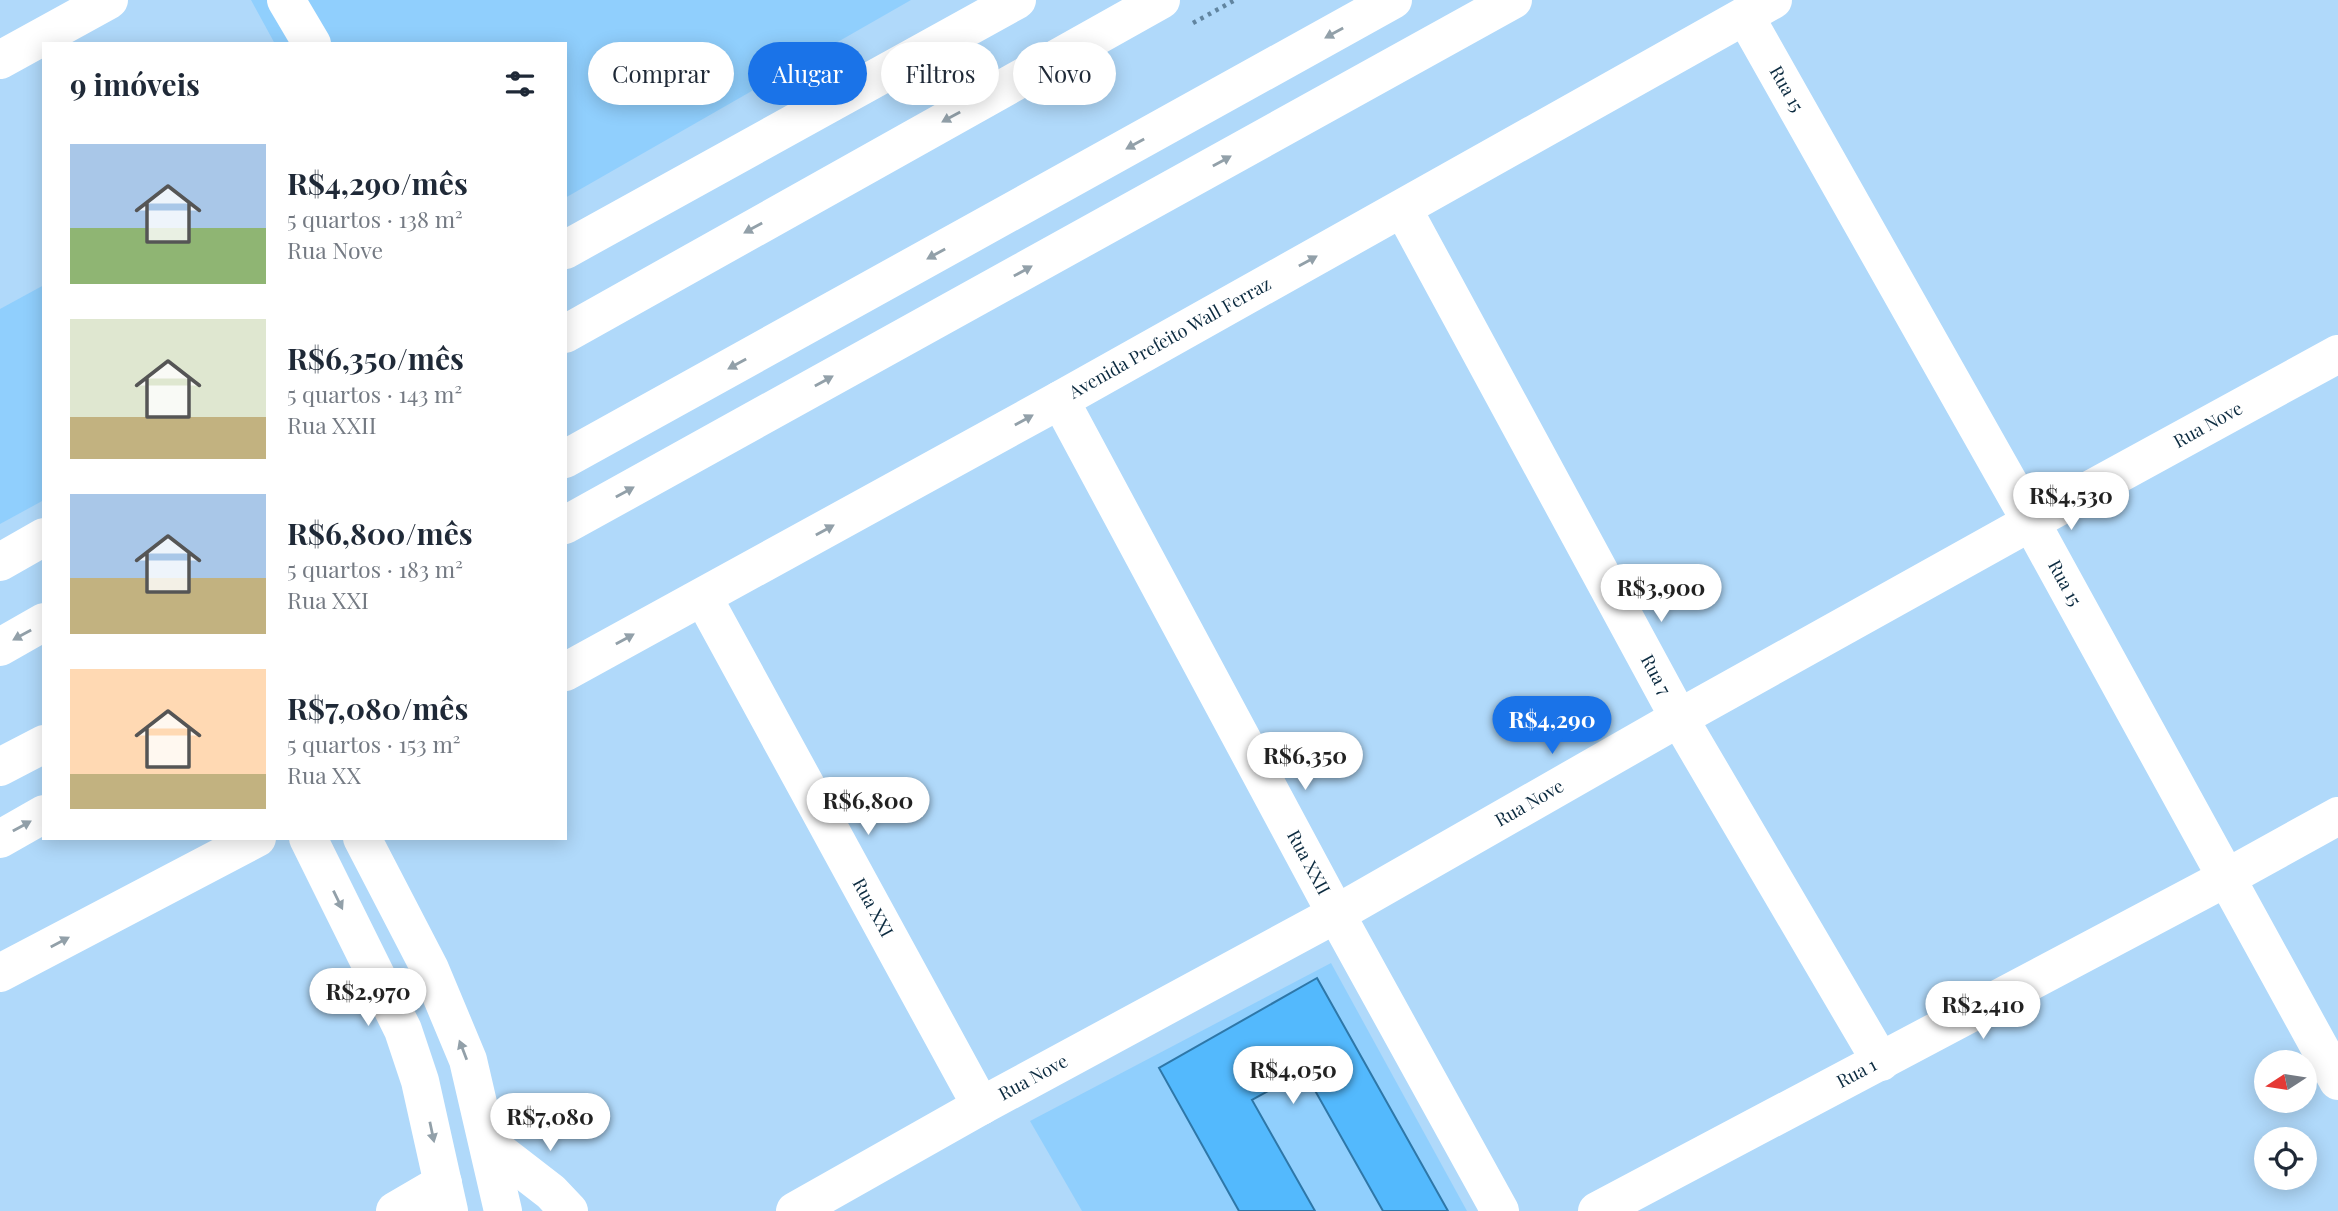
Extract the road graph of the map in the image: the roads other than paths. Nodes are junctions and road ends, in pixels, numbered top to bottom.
1 (109, 0) edge
2 (286, 0) edge
3 (1017, 0) edge
4 (1161, 0) edge
5 (1394, 0) edge
6 (1513, 0) edge
7 (1759, 8) edge
8 (311, 42) edge
9 (0, 60) edge
10 (1403, 209) junction
11 (567, 249) edge
12 (567, 333) edge
13 (2338, 354) edge
14 (1060, 400) junction
15 (567, 458) edge
16 (2031, 522) junction
17 (567, 524) edge
18 (42, 538) edge
19 (0, 562) edge
20 (703, 597) junction
21 (42, 623) edge
22 (0, 647) edge
23 (567, 671) edge
24 (1679, 718) junction
25 (42, 745) edge
26 (0, 767) edge
27 (42, 815) edge
28 (2338, 816) edge
29 (0, 839) edge
30 (253, 840) edge
31 (309, 840) edge
32 (363, 840) edge
33 (2226, 878) junction
34 (1336, 914) junction
35 (0, 974) edge
36 (1881, 1062) junction
37 (2338, 1081) edge
38 (981, 1106) junction
39 (489, 1144) junction
40 (446, 1197) edge
41 (395, 1211) edge
42 (503, 1211) edge
43 (569, 1211) edge
44 (794, 1211) edge
45 (1500, 1211) edge
46 (1597, 1211) edge

1 - 9 main road
2 - 8 main road
3 - 11 main road
4 -> 12 main road
5 -> 15 main road
17 -> 6 main road
7 - 10 main road, Avenida Prefeito Wall Ferraz
7 - 16 main road, Rua 15
14 -> 10 main road, Avenida Prefeito Wall Ferraz
10 - 24 main road, Rua 7
13 - 16 main road, Rua Nove
20 -> 14 main road, Avenida Prefeito Wall Ferraz
14 - 34 main road, Rua XXII
16 - 24 main road, Rua Nove
16 - 33 main road, Rua 15
18 - 19 main road
23 -> 20 main road, Avenida Prefeito Wall Ferraz
20 - 38 main road, Rua XXI
21 -> 22 main road
24 - 34 main road, Rua Nove
24 - 36 main road, Rua 7
25 - 26 main road
29 -> 27 main road
28 - 33 main road, Rua 1
35 -> 30 main road
31 -> 40 main road
39 -> 32 main road
33 - 36 main road, Rua 1
33 - 37 main road, Rua 15
34 - 38 main road, Rua Nove
34 - 45 main road, Rua XXII
36 - 46 main road, Rua 1
38 - 44 main road, Rua Nove
39 - 42 main road
39 - 43 main road
40 - 41 main road

